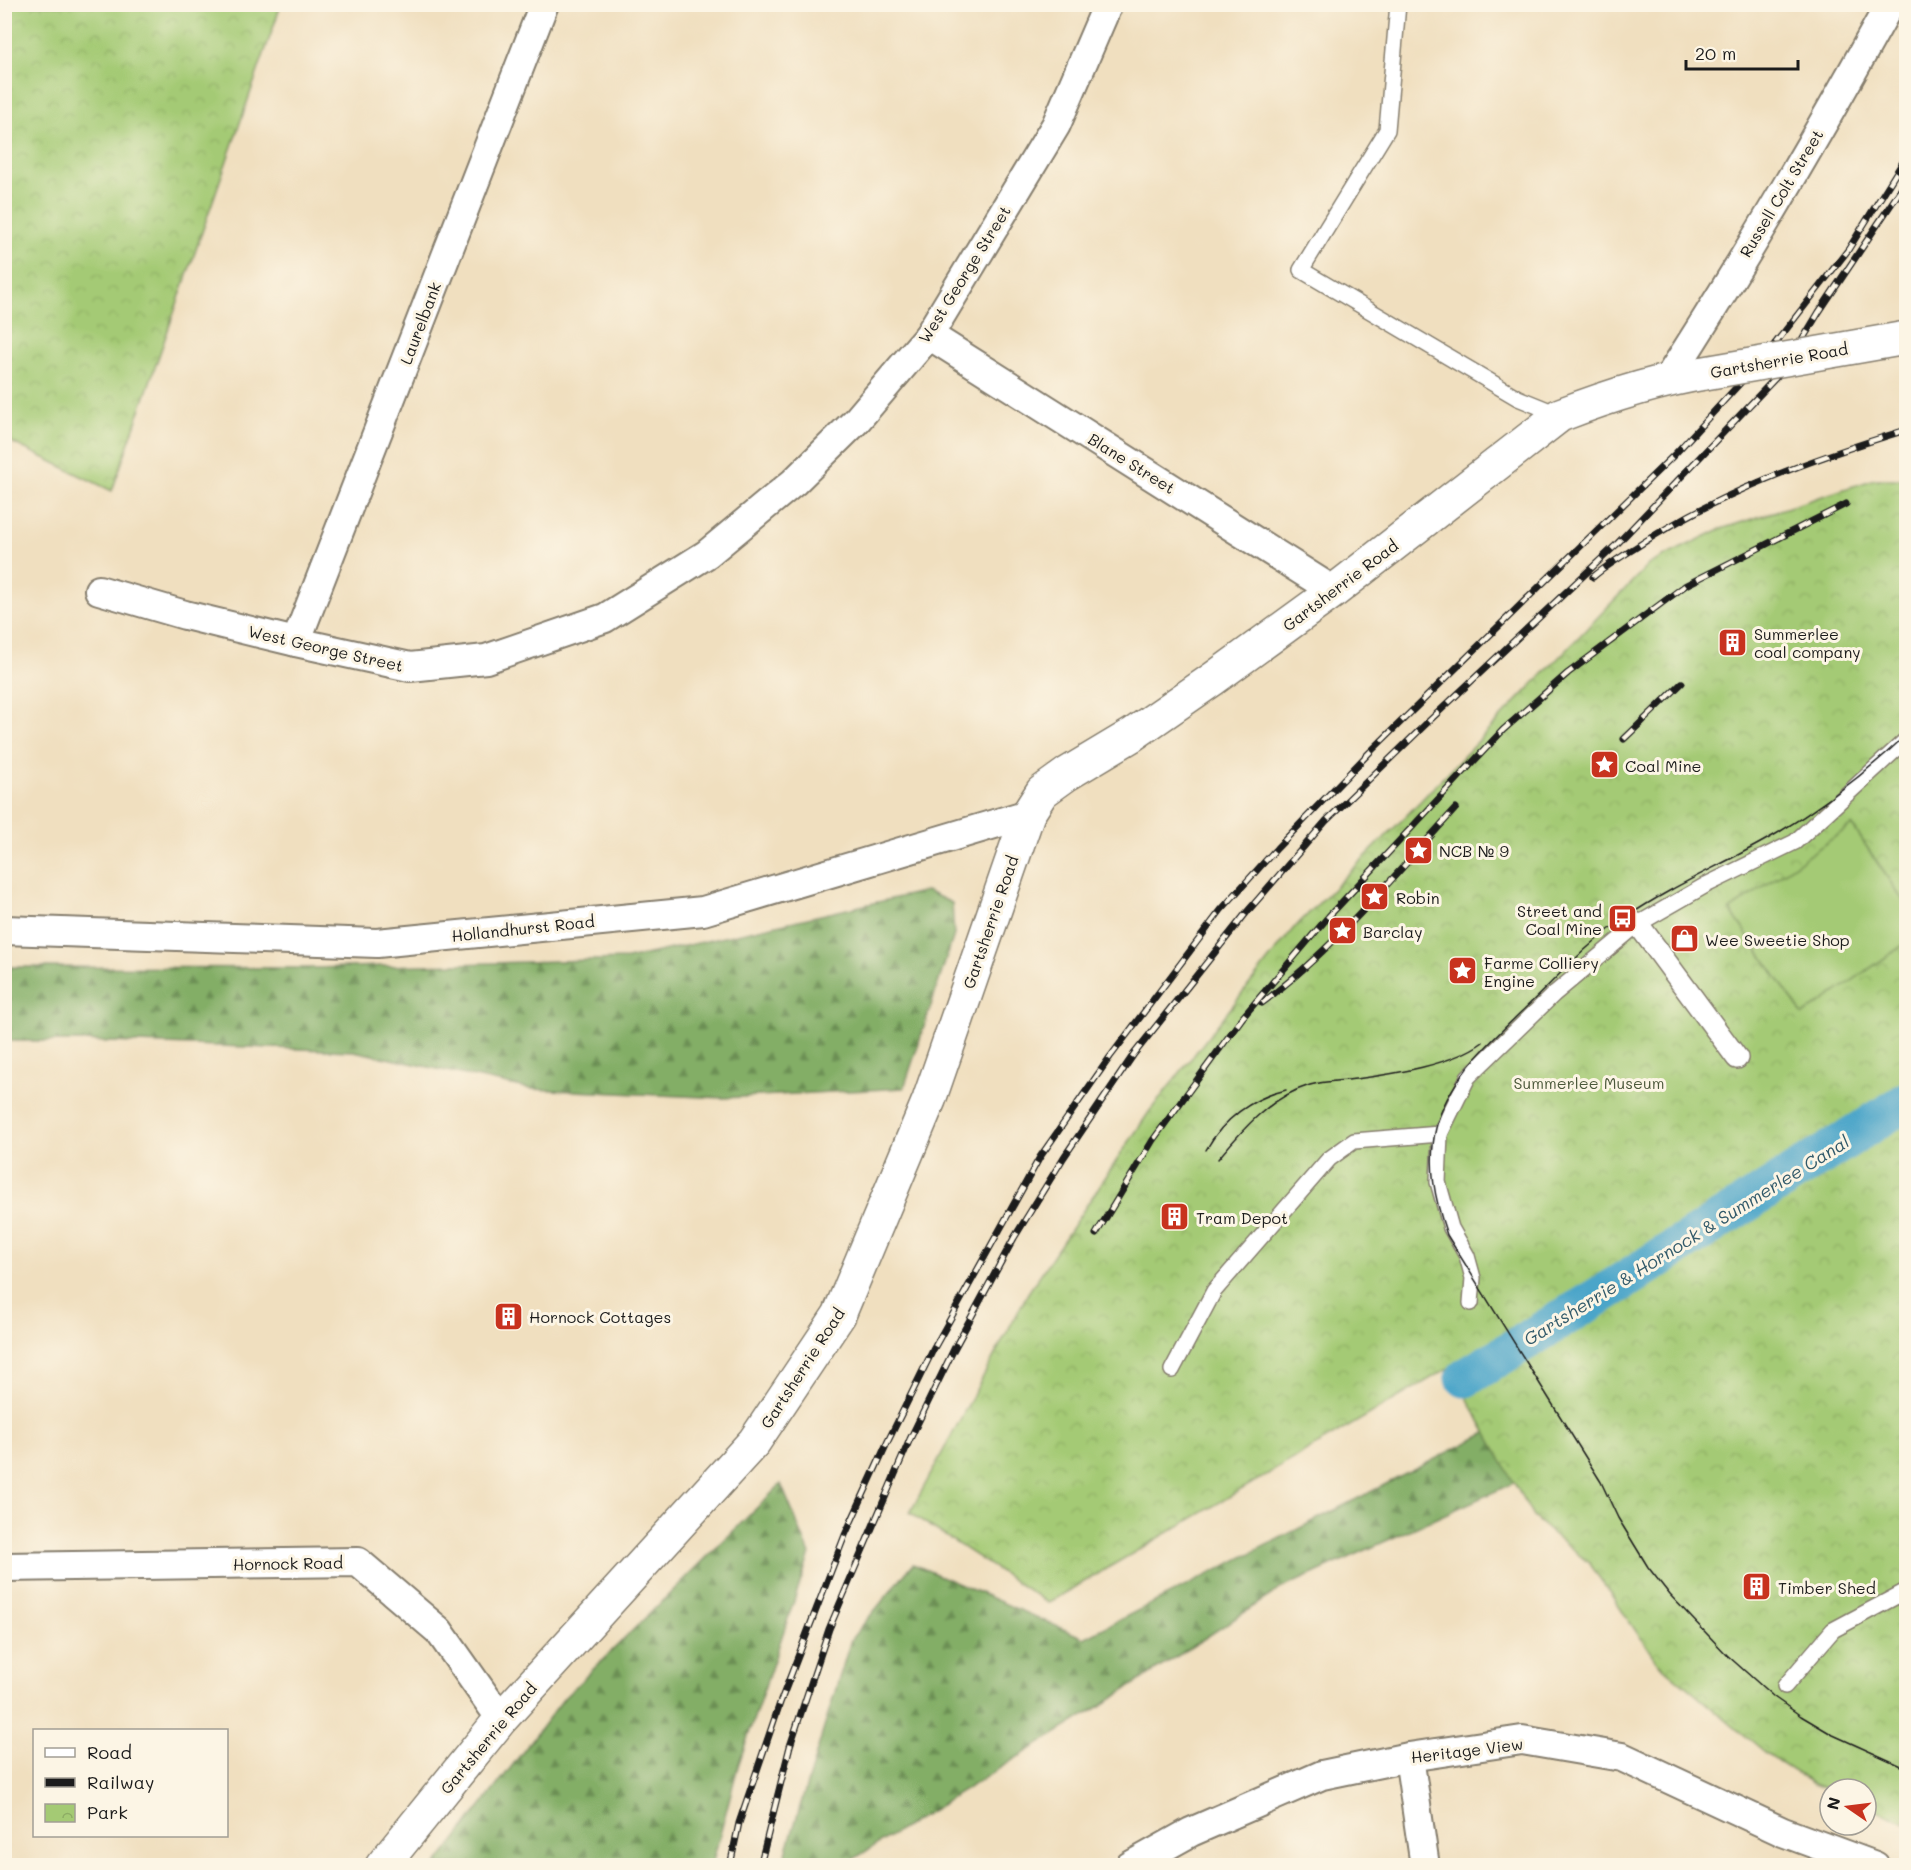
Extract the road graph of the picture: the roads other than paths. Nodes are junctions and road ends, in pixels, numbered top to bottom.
1 (544, 4) edge
2 (1398, 4) edge
3 (1890, 4) edge
4 (1105, 5) edge
5 (929, 335) junction
6 (1906, 338) edge
7 (1668, 379) junction
8 (1560, 415) junction
9 (99, 590) dead end
10 (1334, 591) junction
11 (296, 642) junction
12 (1906, 740) edge
13 (1028, 814) junction
14 (1638, 924) junction
15 (4, 930) edge
16 (1737, 1058) dead end
17 (1440, 1134) junction
18 (1471, 1303) dead end
19 (1172, 1370) dead end
20 (4, 1567) edge
21 (1906, 1591) edge
22 (1785, 1686) dead end
23 (501, 1719) junction
24 (1408, 1757) junction
25 (382, 1866) edge
26 (1130, 1866) edge
27 (1425, 1866) edge
28 (1875, 1866) edge

1 - 11 street, Laurelbank
2 - 8 lane
3 - 7 street, Russell Colt Street
4 - 5 street, West George Street
5 - 10 street, Blane Street
5 - 11 street, West George Street
6 - 7 street, Gartsherrie Road, bridge
7 - 8 street, Gartsherrie Road
8 - 10 street, Gartsherrie Road
9 - 11 street, West George Street
10 - 13 street, Gartsherrie Road
12 - 14 lane
13 - 15 street, Hollandhurst Road
13 - 23 street, Gartsherrie Road
14 - 16 street
14 - 17 lane
17 - 18 lane
17 - 19 lane
20 - 23 street, Hornock Road
21 - 22 lane
23 - 25 street, Gartsherrie Road
24 - 26 street, Heritage View
24 - 27 street
24 - 28 street, Heritage View

